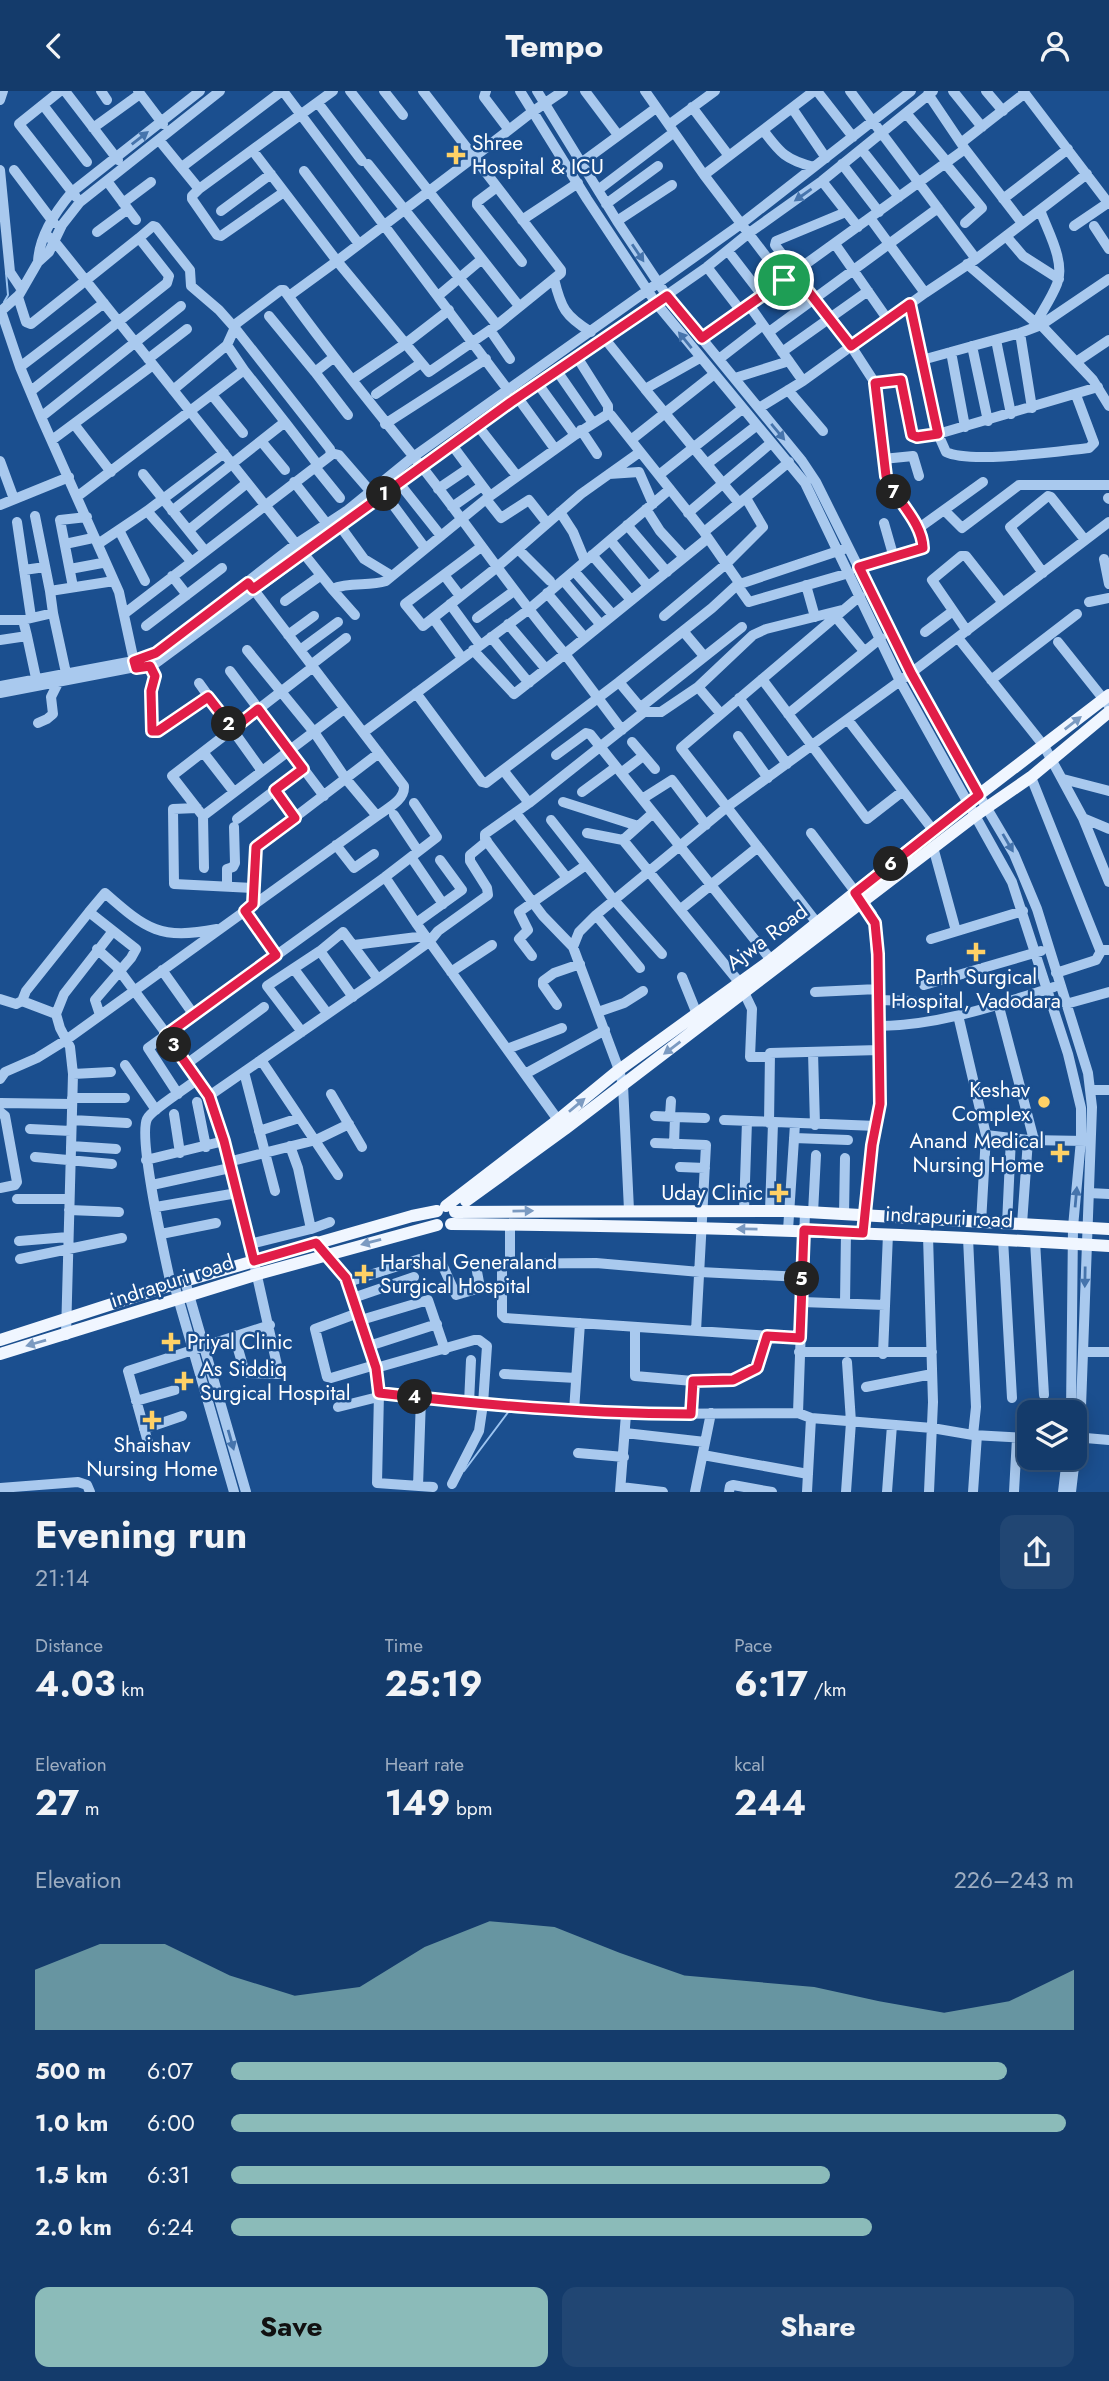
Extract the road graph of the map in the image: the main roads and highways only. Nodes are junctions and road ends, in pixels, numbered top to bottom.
1 (1107, 700) edge
2 (1109, 712) edge
3 (859, 898) junction
4 (742, 987) junction
5 (699, 1019) junction
6 (447, 1215) junction
7 (1109, 1229) edge
8 (1109, 1246) edge
9 (256, 1268) junction
10 (0, 1340) edge
11 (0, 1354) edge

3 -> 1 main road, Ajwa Road
2 - 3 main road, Ajwa Road
3 - 4 main road, Ajwa Road
3 - 4 main road, Ajwa Road
4 - 5 main road, Ajwa Road
5 -> 6 main road, Ajwa Road
6 -> 5 main road, Ajwa Road
6 -> 7 main road, indrapuri road
8 -> 6 main road, indrapuri road
6 -> 9 main road, indrapuri road
6 - 9 main road, indrapuri road
9 - 10 main road, indrapuri road
9 -> 11 main road, indrapuri road

